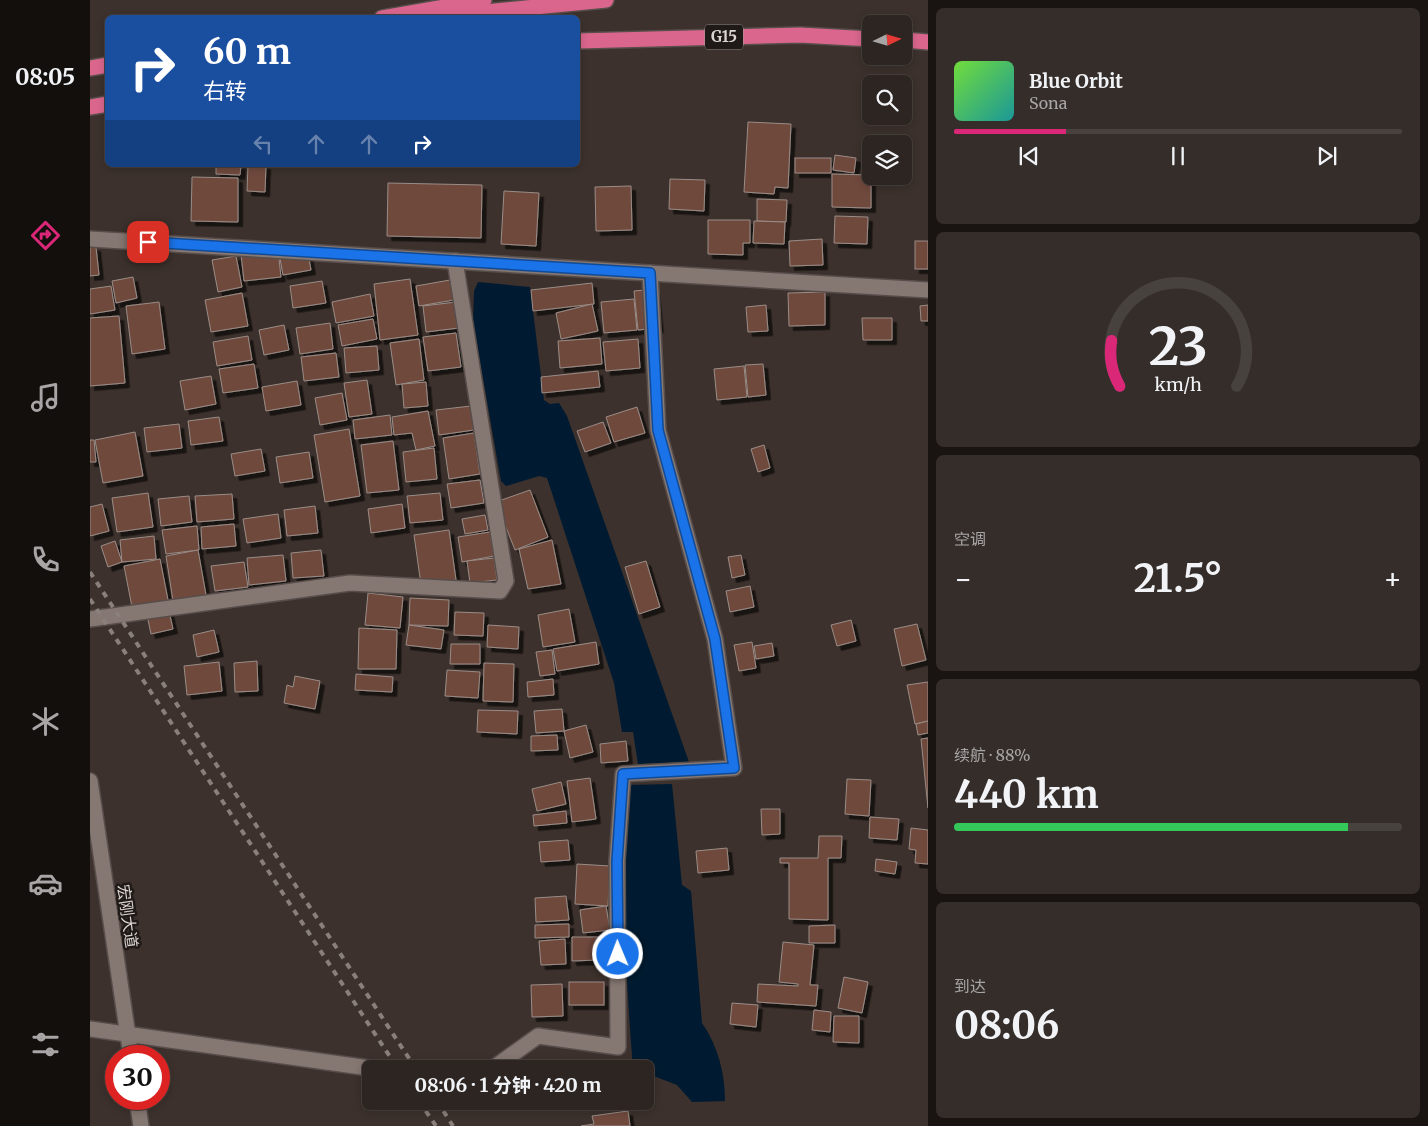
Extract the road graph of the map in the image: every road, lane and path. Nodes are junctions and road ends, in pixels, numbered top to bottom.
1 (484, 0) edge
2 (606, 0) edge
3 (399, 15) edge
4 (455, 15) edge
5 (862, 39) edge
6 (580, 41) edge
7 (912, 41) edge
8 (928, 42) edge
9 (105, 66) edge
10 (90, 68) edge
11 (105, 104) edge
12 (90, 107) edge
13 (90, 239) edge
14 (455, 261) junction
15 (650, 273) junction
16 (928, 290) edge
17 (90, 619) edge
18 (90, 781) edge
19 (90, 1029) edge
20 (127, 1034) junction
21 (129, 1045) edge
22 (505, 1060) edge
23 (362, 1067) edge
24 (139, 1110) edge
25 (141, 1126) edge

1 - 3 highway
2 - 4 highway
5 - 6 highway, G15
7 - 8 highway
9 - 10 highway
11 - 12 highway
13 - 14 street
14 - 15 street
14 - 17 street
15 - 16 street
15 - 22 street
18 - 20 street, 宏刚大道
19 - 20 street
20 - 21 street, 宏刚大道
20 - 23 street
24 - 25 street

